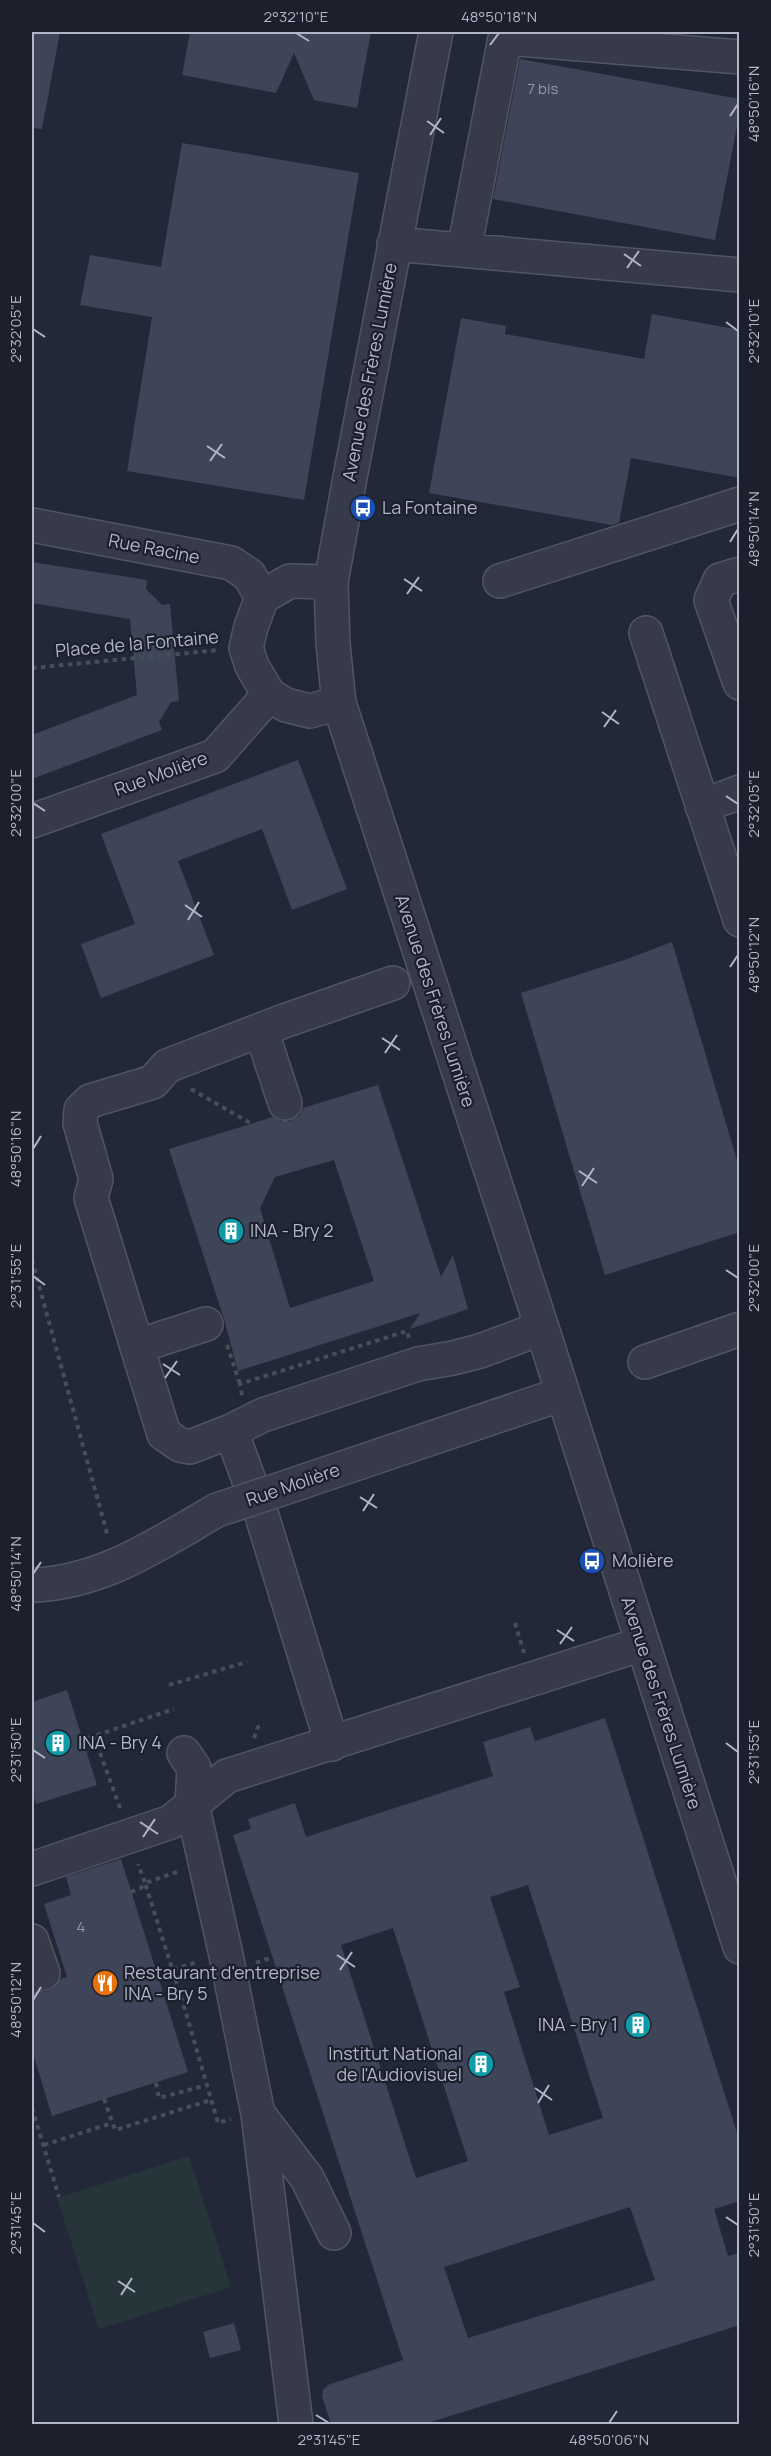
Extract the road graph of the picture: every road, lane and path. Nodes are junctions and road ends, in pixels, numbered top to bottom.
1 (436, 32) edge
2 (740, 57) edge
3 (394, 244) junction
4 (464, 250) junction
5 (740, 275) edge
6 (740, 504) edge
7 (32, 525) edge
8 (740, 574) edge
9 (500, 580) dead end
10 (332, 582) junction
11 (262, 597) junction
12 (646, 633) dead end
13 (246, 648) junction
14 (32, 668) edge
15 (740, 683) edge
16 (269, 696) junction
17 (339, 703) junction
18 (740, 792) edge
19 (702, 806) junction
20 (32, 821) edge
21 (740, 920) edge
22 (393, 983) dead end
23 (261, 1030) junction
24 (162, 1072) junction
25 (285, 1103) dead end
26 (252, 1124) dead end
27 (32, 1260) edge
28 (206, 1324) dead end
29 (542, 1328) junction
30 (740, 1329) edge
31 (138, 1346) junction
32 (645, 1362) dead end
33 (233, 1366) dead end
34 (240, 1384) dead end
35 (562, 1394) junction
36 (231, 1431) junction
37 (116, 1567) junction
38 (32, 1585) edge
39 (515, 1623) dead end
40 (642, 1644) junction
41 (525, 1656) dead end
42 (247, 1662) dead end
43 (169, 1685) dead end
44 (174, 1709) dead end
45 (94, 1736) junction
46 (88, 1738) dead end
47 (332, 1744) junction
48 (184, 1753) dead end
49 (192, 1804) junction
50 (129, 1837) junction
51 (206, 1861) junction
52 (32, 1869) edge
53 (143, 1875) dead end
54 (146, 1883) junction
55 (131, 1892) dead end
56 (32, 1941) edge
57 (740, 1947) edge
58 (273, 1957) dead end
59 (203, 1960) dead end
60 (252, 1964) dead end
61 (173, 1969) junction
62 (32, 1976) edge
63 (156, 2083) dead end
64 (207, 2085) junction
65 (104, 2099) dead end
66 (211, 2100) junction
67 (32, 2108) edge
68 (246, 2116) junction
69 (112, 2123) junction
70 (44, 2145) junction
71 (59, 2197) dead end
72 (334, 2233) dead end
73 (296, 2424) edge

1 - 3 street, Avenue des Frères Lumière
2 - 4 street
3 - 4 street
3 - 10 street, Avenue des Frères Lumière
4 - 5 street
6 - 9 street
7 - 11 street, Rue Racine
8 - 15 street
10 - 11 street
10 - 17 street, Avenue des Frères Lumière
11 - 13 street
12 - 19 street
13 - 14 path, Place de la Fontaine
13 - 16 street
16 - 17 street
16 - 20 street, Rue Molière
17 - 29 street, Avenue des Frères Lumière
18 - 19 street
19 - 21 street
22 - 23 street
23 - 24 street
23 - 25 street
24 - 26 path
24 - 31 street
27 - 37 path
28 - 31 street
29 - 35 street, Avenue des Frères Lumière
29 - 36 street
30 - 32 street
31 - 36 street
33 - 34 path
35 - 37 street, Rue Molière, bridge
35 - 40 street, Avenue des Frères Lumière
36 - 47 street
37 - 38 street, Rue Molière
39 - 41 path
40 - 47 street
40 - 57 street, Avenue des Frères Lumière
42 - 43 path
44 - 45 path
45 - 46 path
45 - 50 path
47 - 49 street
48 - 49 street
49 - 50 street
49 - 51 street
50 - 52 street
51 - 54 path
51 - 68 street
53 - 54 path
54 - 55 path
54 - 61 path
56 - 62 street
58 - 60 path
59 - 61 path
61 - 64 path
63 - 64 path
64 - 66 path
65 - 69 path
66 - 68 path
66 - 69 path
67 - 70 path
68 - 72 street
68 - 73 street
69 - 70 path
70 - 71 path

